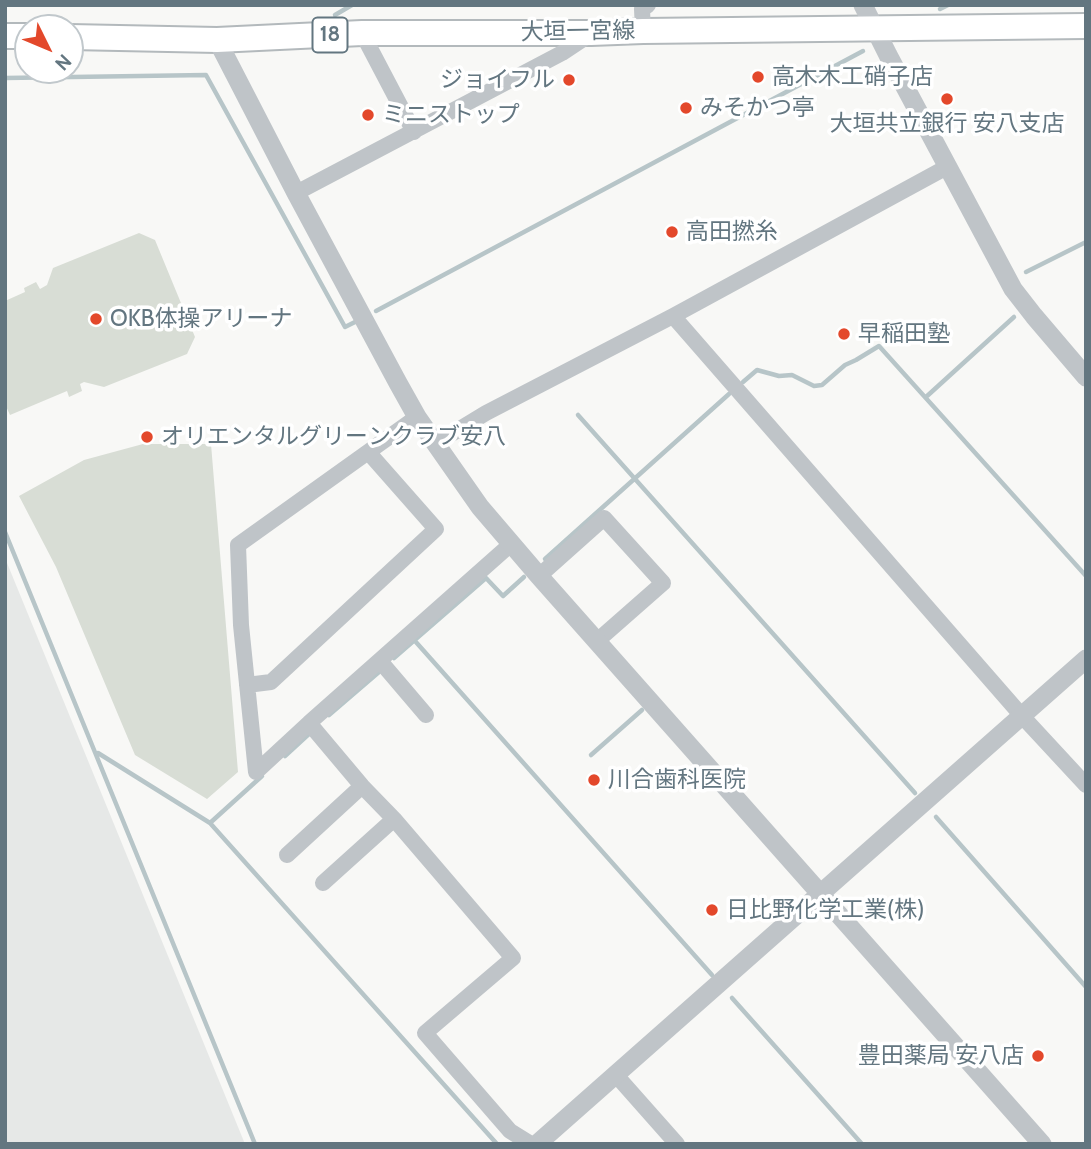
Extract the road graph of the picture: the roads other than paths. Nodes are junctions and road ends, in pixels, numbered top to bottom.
1 (648, 5) edge
2 (863, 5) edge
3 (1086, 26) edge
4 (875, 29) junction
5 (643, 31) junction
6 (362, 33) junction
7 (591, 33) junction
8 (84, 37) edge
9 (217, 40) junction
10 (414, 132) junction
11 (947, 167) junction
12 (296, 193) junction
13 (673, 316) junction
14 (1086, 377) edge
15 (417, 417) junction
16 (435, 444) junction
17 (369, 453) junction
18 (511, 544) junction
19 (539, 576) junction
20 (597, 641) junction
21 (1086, 660) edge
22 (380, 661) junction
23 (247, 685) junction
24 (426, 715) dead end
25 (1022, 716) junction
26 (309, 723) junction
27 (1086, 785) edge
28 (362, 786) junction
29 (394, 819) junction
30 (287, 856) dead end
31 (323, 883) dead end
32 (820, 893) junction
33 (615, 1074) junction
34 (531, 1144) edge
35 (537, 1144) edge
36 (677, 1144) edge
37 (1042, 1144) edge

1 - 5 street
2 - 4 street
3 - 4 main road, 大垣一宮線 / 18
4 - 5 main road, 大垣一宮線 / 18
4 - 11 street
5 - 7 main road, 大垣一宮線 / 18
6 - 7 main road, 大垣一宮線 / 18
6 - 9 main road, 大垣一宮線 / 18
6 - 10 street
7 - 10 street
8 - 9 main road, 大垣一宮線 / 18
9 - 12 street
10 - 12 street
11 - 13 street
11 - 14 street
12 - 15 street
13 - 16 street
13 - 25 street
15 - 16 street
15 - 17 street
16 - 18 street
17 - 23 street
17 - 23 street
18 - 19 street
18 - 22 street
19 - 20 street
19 - 20 street
20 - 32 street
21 - 25 street
22 - 24 street
22 - 26 street
23 - 26 street
25 - 27 street
25 - 32 street
26 - 28 street
28 - 29 street
28 - 30 street
29 - 31 street
29 - 34 street
32 - 33 street
32 - 37 street
33 - 35 street
33 - 36 street

